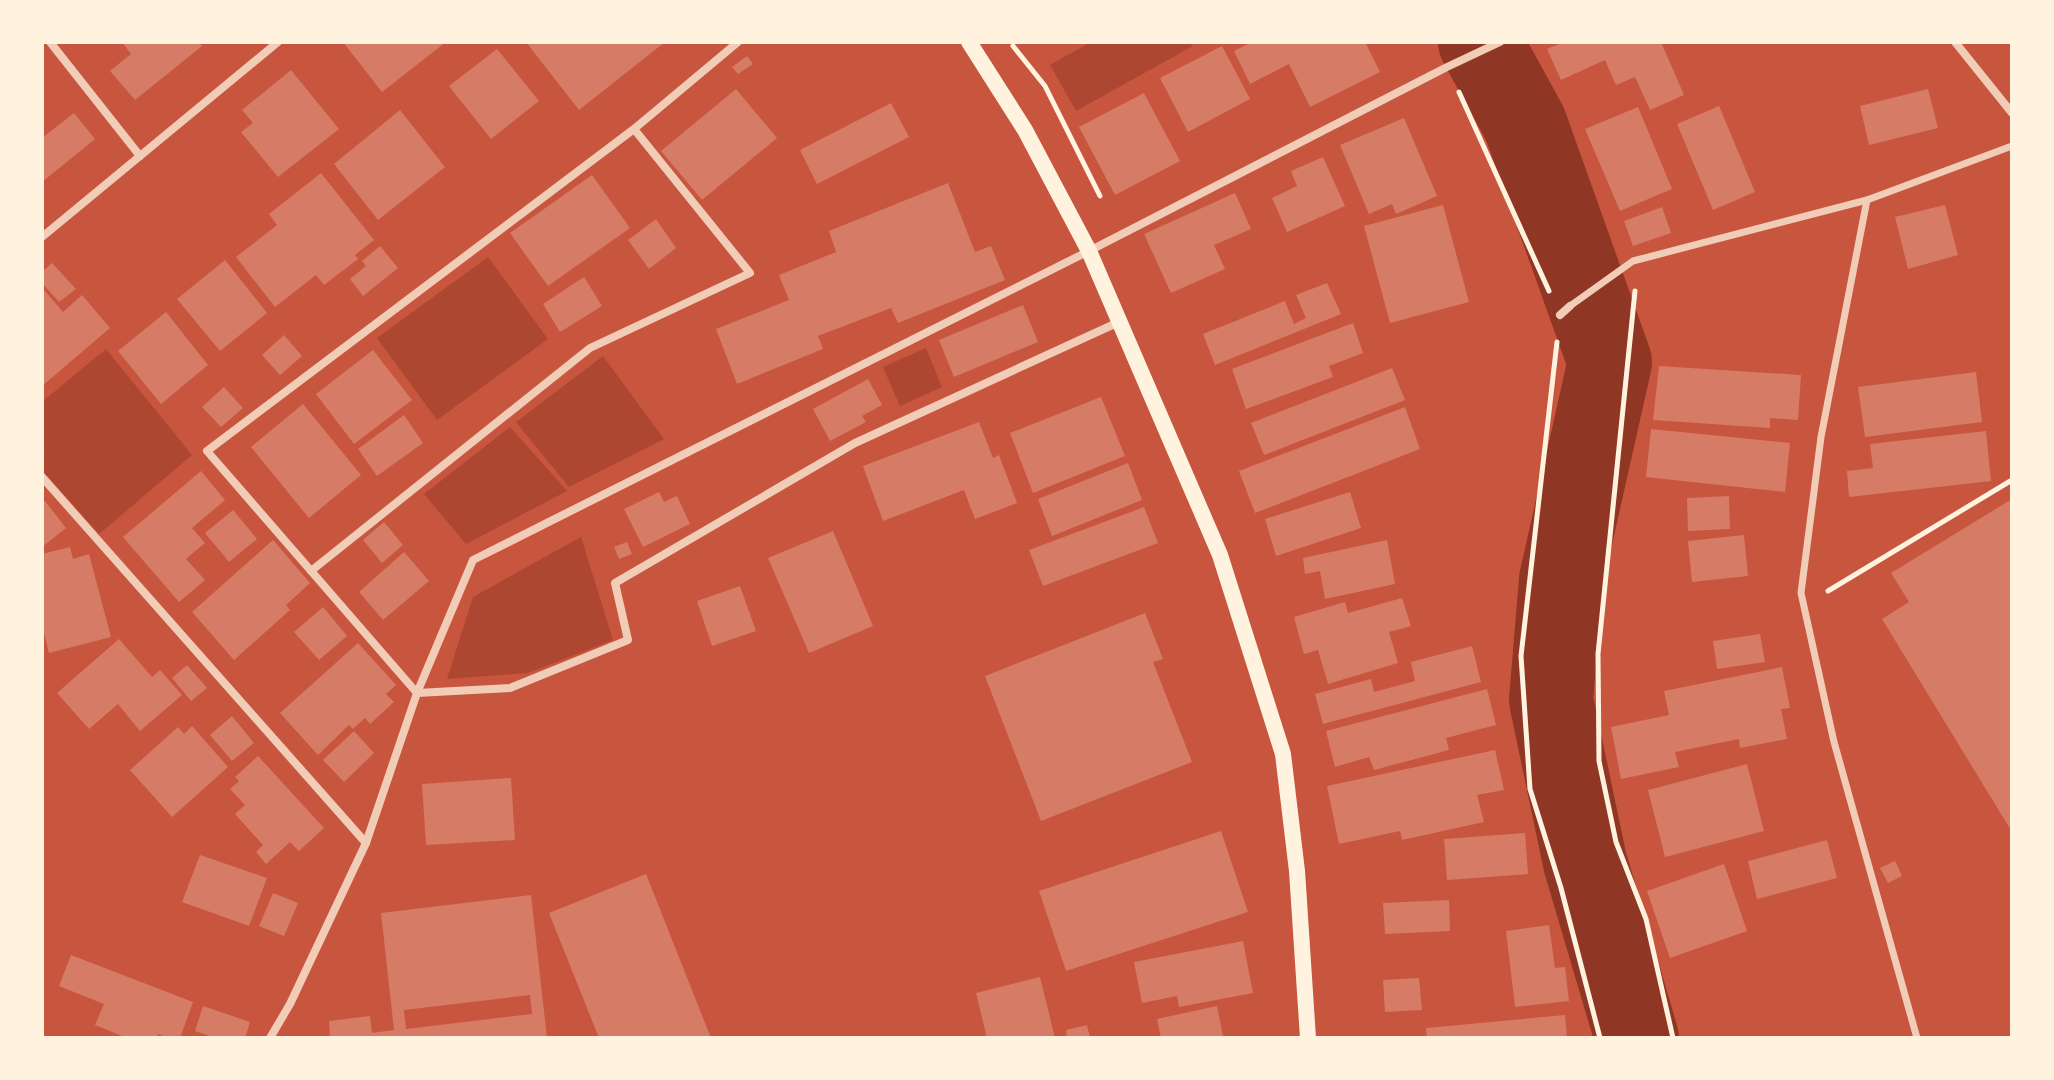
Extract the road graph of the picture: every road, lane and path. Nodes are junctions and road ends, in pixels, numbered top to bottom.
1 (50, 42) edge
2 (278, 42) edge
3 (738, 42) edge
4 (969, 42) edge
5 (1500, 42) edge
6 (1955, 42) edge
7 (1447, 67) junction
8 (2012, 113) edge
9 (634, 129) junction
10 (2012, 146) edge
11 (140, 156) junction
12 (1867, 200) junction
13 (42, 237) edge
14 (1089, 251) junction
15 (1635, 289) dead end
16 (1570, 306) joint
17 (1560, 315) junction
18 (1120, 322) junction
19 (42, 477) edge
20 (2012, 480) edge
21 (311, 571) junction
22 (1804, 606) junction
23 (417, 693) junction
24 (366, 843) junction
25 (270, 1038) edge
26 (1308, 1038) edge
27 (1600, 1038) edge
28 (1673, 1038) edge
29 (1917, 1038) edge

1 - 11 street
2 - 11 street
3 - 9 street
4 - 14 main road
5 - 7 street
6 - 8 street
7 - 14 street
7 - 17 path
9 - 21 street
9 - 21 street
10 - 12 street
11 - 13 street
12 - 16 street
12 - 22 street
14 - 18 main road
14 - 23 street
15 - 28 path
16 - 17 street
17 - 27 path
18 - 23 street
18 - 26 main road
19 - 24 street
20 - 22 path
21 - 23 street
22 - 29 street
23 - 24 street
24 - 25 street

